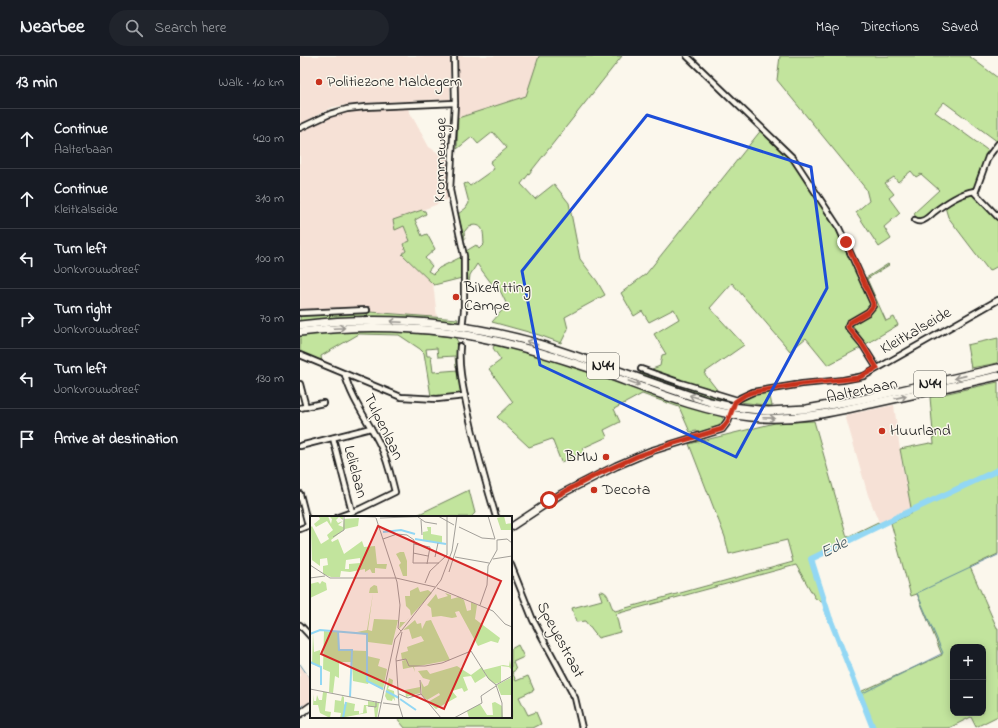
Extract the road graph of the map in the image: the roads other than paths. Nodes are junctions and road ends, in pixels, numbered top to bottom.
1 (454, 56) edge
2 (687, 56) edge
3 (455, 103) junction
4 (300, 128) edge
5 (998, 144) edge
6 (975, 191) junction
7 (998, 217) edge
8 (915, 220) dead end
9 (998, 300) edge
10 (367, 310) dead end
11 (300, 313) edge
12 (300, 325) edge
13 (462, 331) junction
14 (300, 332) edge
15 (460, 346) dead end
16 (300, 355) edge
17 (877, 368) junction
18 (998, 368) edge
19 (641, 369) dead end
20 (345, 375) junction
21 (998, 376) edge
22 (300, 384) edge
23 (465, 396) junction
24 (737, 400) junction
25 (323, 403) dead end
26 (306, 407) junction
27 (300, 408) edge
28 (731, 411) junction
29 (371, 428) junction
30 (333, 438) junction
31 (300, 446) edge
32 (300, 494) edge
33 (352, 512) junction
34 (341, 516) edge
35 (496, 516) edge
36 (310, 525) edge
37 (512, 526) edge
38 (300, 529) edge
39 (512, 568) edge
40 (300, 625) edge
41 (310, 636) edge
42 (310, 707) edge
43 (300, 714) edge
44 (582, 728) edge

1 - 3 street, Krommewege
2 - 17 street
3 - 4 street
3 - 13 street, Krommewege
5 - 6 street
6 - 7 street
6 - 8 street
9 - 17 street, Kleitkalseide
10 - 11 street
13 -> 12 highway, N44
14 -> 13 highway, N44
13 - 28 highway, N44
15 - 23 street
16 - 20 street
17 - 24 street, Kleitkalseide
18 -> 28 highway, Aalterbaan / N44
19 - 24 street
20 - 23 street
20 - 29 street, Tulpenlaan
28 -> 21 highway, Aalterbaan / N44
22 - 26 street
23 - 35 street
24 - 28 street
25 - 26 street
26 - 27 street
28 - 37 main road
29 - 30 street
29 - 33 street, Tulpenlaan
30 - 31 street
30 - 33 street, Lelielaan
32 - 36 street
33 - 34 street
36 - 38 street
39 - 44 street, Speyestraat
40 - 41 street
42 - 43 main road

